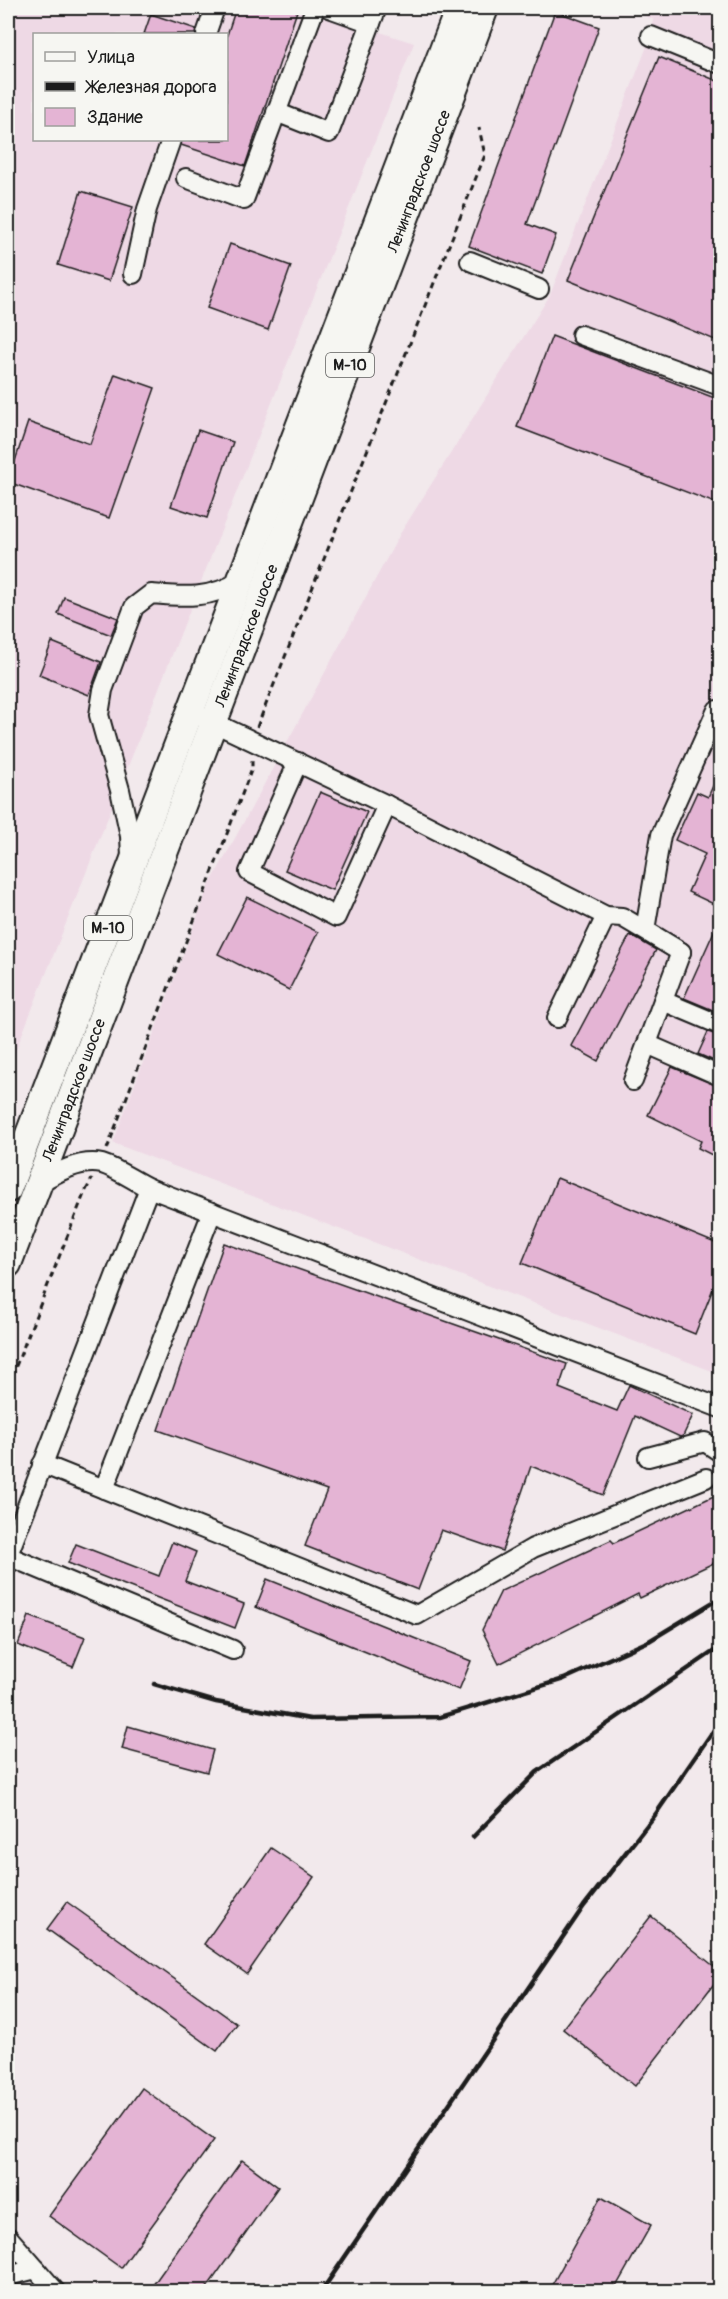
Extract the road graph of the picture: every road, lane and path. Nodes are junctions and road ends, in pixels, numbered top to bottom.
1 (215, 8) edge
2 (315, 8) edge
3 (329, 8) edge
4 (459, 8) edge
5 (485, 8) edge
6 (374, 15) edge
7 (206, 33) edge
8 (651, 36) dead end
9 (720, 64) edge
10 (276, 112) junction
11 (479, 128) dead end
12 (171, 141) edge
13 (186, 178) dead end
14 (470, 261) dead end
15 (134, 274) dead end
16 (539, 289) dead end
17 (581, 335) dead end
18 (720, 386) edge
19 (240, 581) junction
20 (717, 710) dead end
21 (189, 711) junction
22 (212, 722) junction
23 (252, 741) junction
24 (298, 762) junction
25 (387, 805) junction
26 (132, 865) junction
27 (606, 916) junction
28 (645, 930) junction
29 (663, 1001) junction
30 (557, 1018) dead end
31 (720, 1025) edge
32 (647, 1044) junction
33 (720, 1076) edge
34 (633, 1081) dead end
35 (15, 1154) edge
36 (101, 1164) junction
37 (39, 1183) junction
38 (149, 1188) junction
39 (8, 1189) edge
40 (212, 1212) junction
41 (8, 1264) edge
42 (8, 1386) edge
43 (720, 1408) edge
44 (720, 1452) edge
45 (648, 1457) dead end
46 (42, 1464) junction
47 (706, 1478) dead end
48 (104, 1489) junction
49 (8, 1555) edge
50 (233, 1650) dead end
51 (8, 2237) edge
52 (36, 2269) junction
53 (8, 2276) edge
54 (56, 2292) edge

1 - 7 street
2 - 10 street
3 - 6 street
4 - 19 highway, Ленинградское шоссе / М-10
5 - 22 highway, Ленинградское шоссе / М-10
6 - 10 street
8 - 9 street
10 - 13 street
11 - 23 path
12 - 15 street
14 - 16 street
17 - 18 street
19 - 21 highway, Ленинградское шоссе / М-10
19 - 26 street
20 - 28 street
21 - 22 street
21 - 26 highway, Ленинградское шоссе / М-10
22 - 23 street
22 - 37 highway, Ленинградское шоссе / М-10
23 - 24 street
23 - 36 path
24 - 25 street
24 - 25 street
25 - 27 street
26 - 35 highway, Ленинградское шоссе / М-10
27 - 28 street
27 - 30 street
28 - 29 street
29 - 31 street
29 - 32 street
32 - 33 street
32 - 34 street
35 - 39 highway, Ленинградское шоссе / М-10
36 - 37 street
36 - 38 street
36 - 42 path
37 - 41 highway, Ленинградское шоссе / М-10
38 - 40 street
38 - 46 street
40 - 43 street
40 - 48 street
44 - 45 street
46 - 48 street
46 - 49 street
47 - 48 street
49 - 50 street
51 - 52 street
52 - 53 street
52 - 54 street

